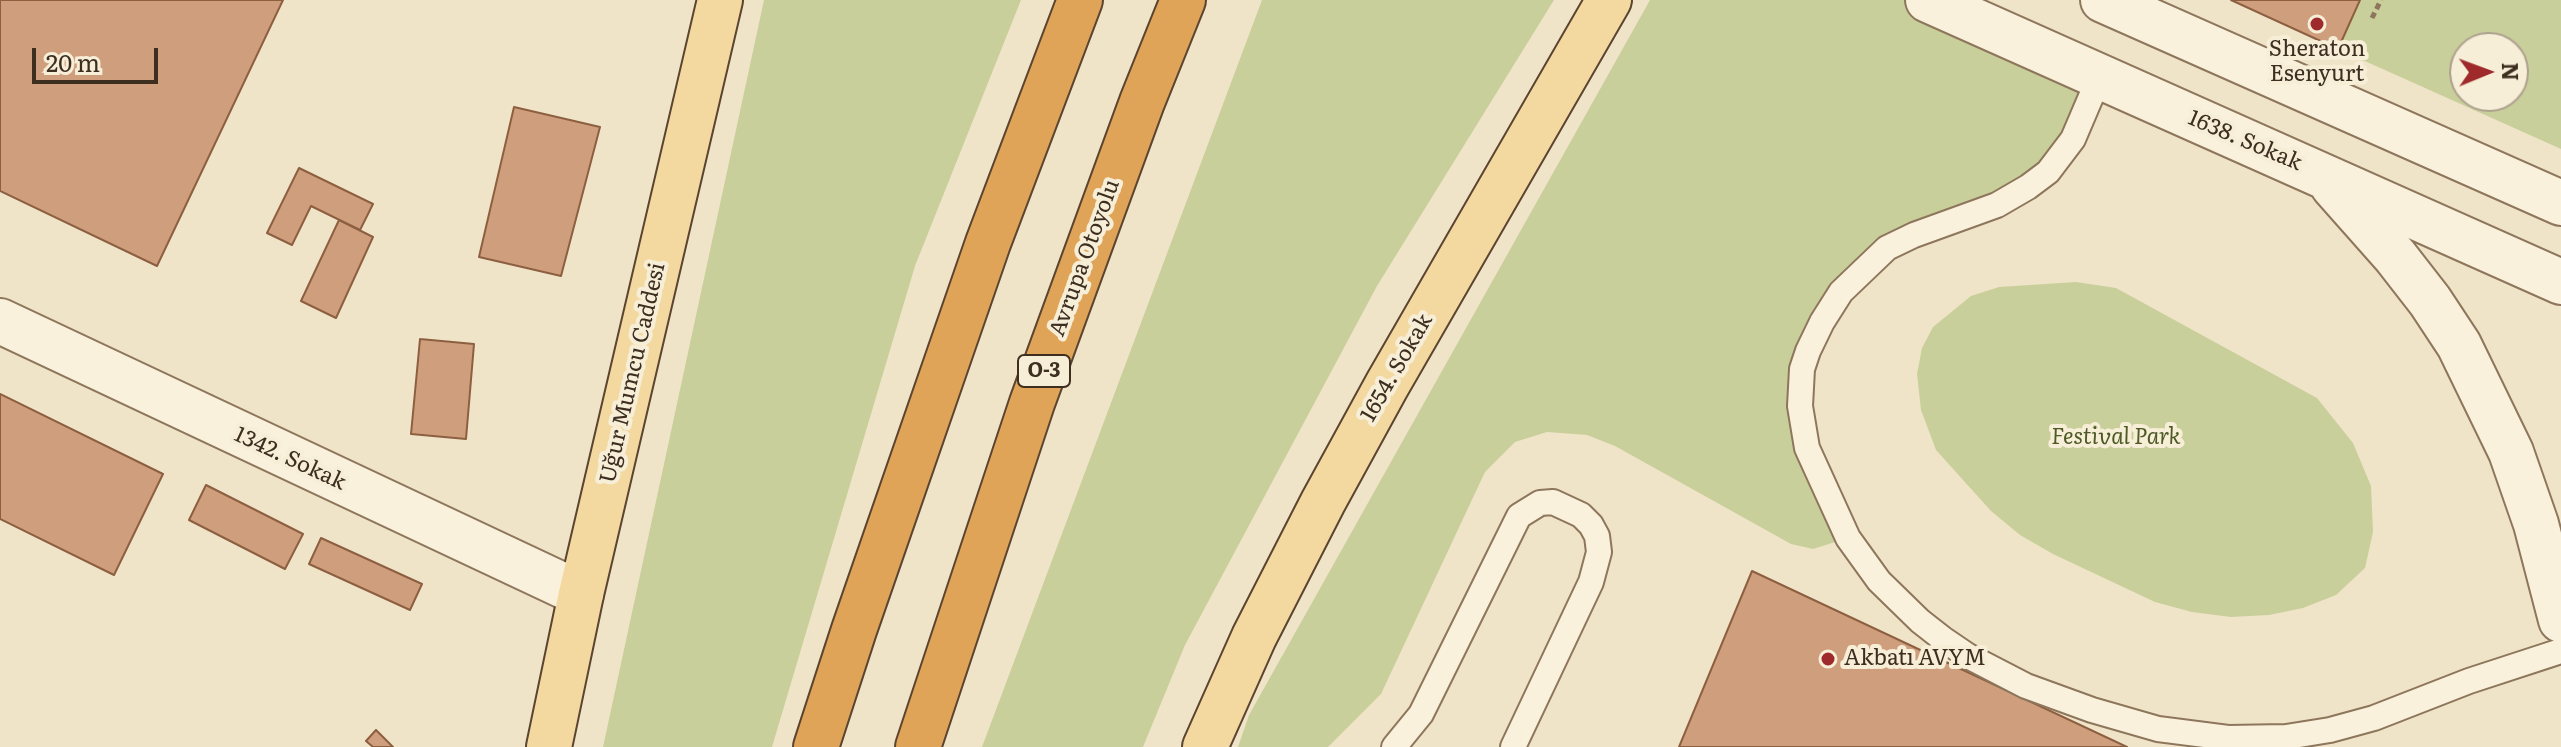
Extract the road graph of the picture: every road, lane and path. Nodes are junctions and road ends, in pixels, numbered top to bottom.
1 (720, 0) edge
2 (1080, 0) edge
3 (1183, 0) edge
4 (1928, 0) edge
5 (2103, 0) edge
6 (2381, 0) edge
7 (1612, 2) edge
8 (2372, 18) dead end
9 (2099, 78) junction
10 (2323, 175) junction
11 (2561, 203) edge
12 (2561, 282) edge
13 (0, 321) edge
14 (581, 594) junction
15 (2561, 620) edge
16 (2561, 651) edge
17 (549, 747) edge
18 (816, 747) edge
19 (918, 747) edge
20 (1205, 747) edge
21 (1394, 747) edge
22 (1513, 747) edge

1 - 14 main road, Uğur Mumcu Caddesi
2 - 18 highway
3 - 19 highway, Avrupa Otoyolu / O-3
4 - 9 street, 1638. Sokak
5 - 11 street
6 - 8 path
7 - 20 main road, 1654. Sokak
9 - 10 street, 1638. Sokak
9 - 16 lane
10 - 12 street, 1638. Sokak
10 - 15 street
13 - 14 street, 1342. Sokak
14 - 17 main road, Uğur Mumcu Caddesi
21 - 22 lane

